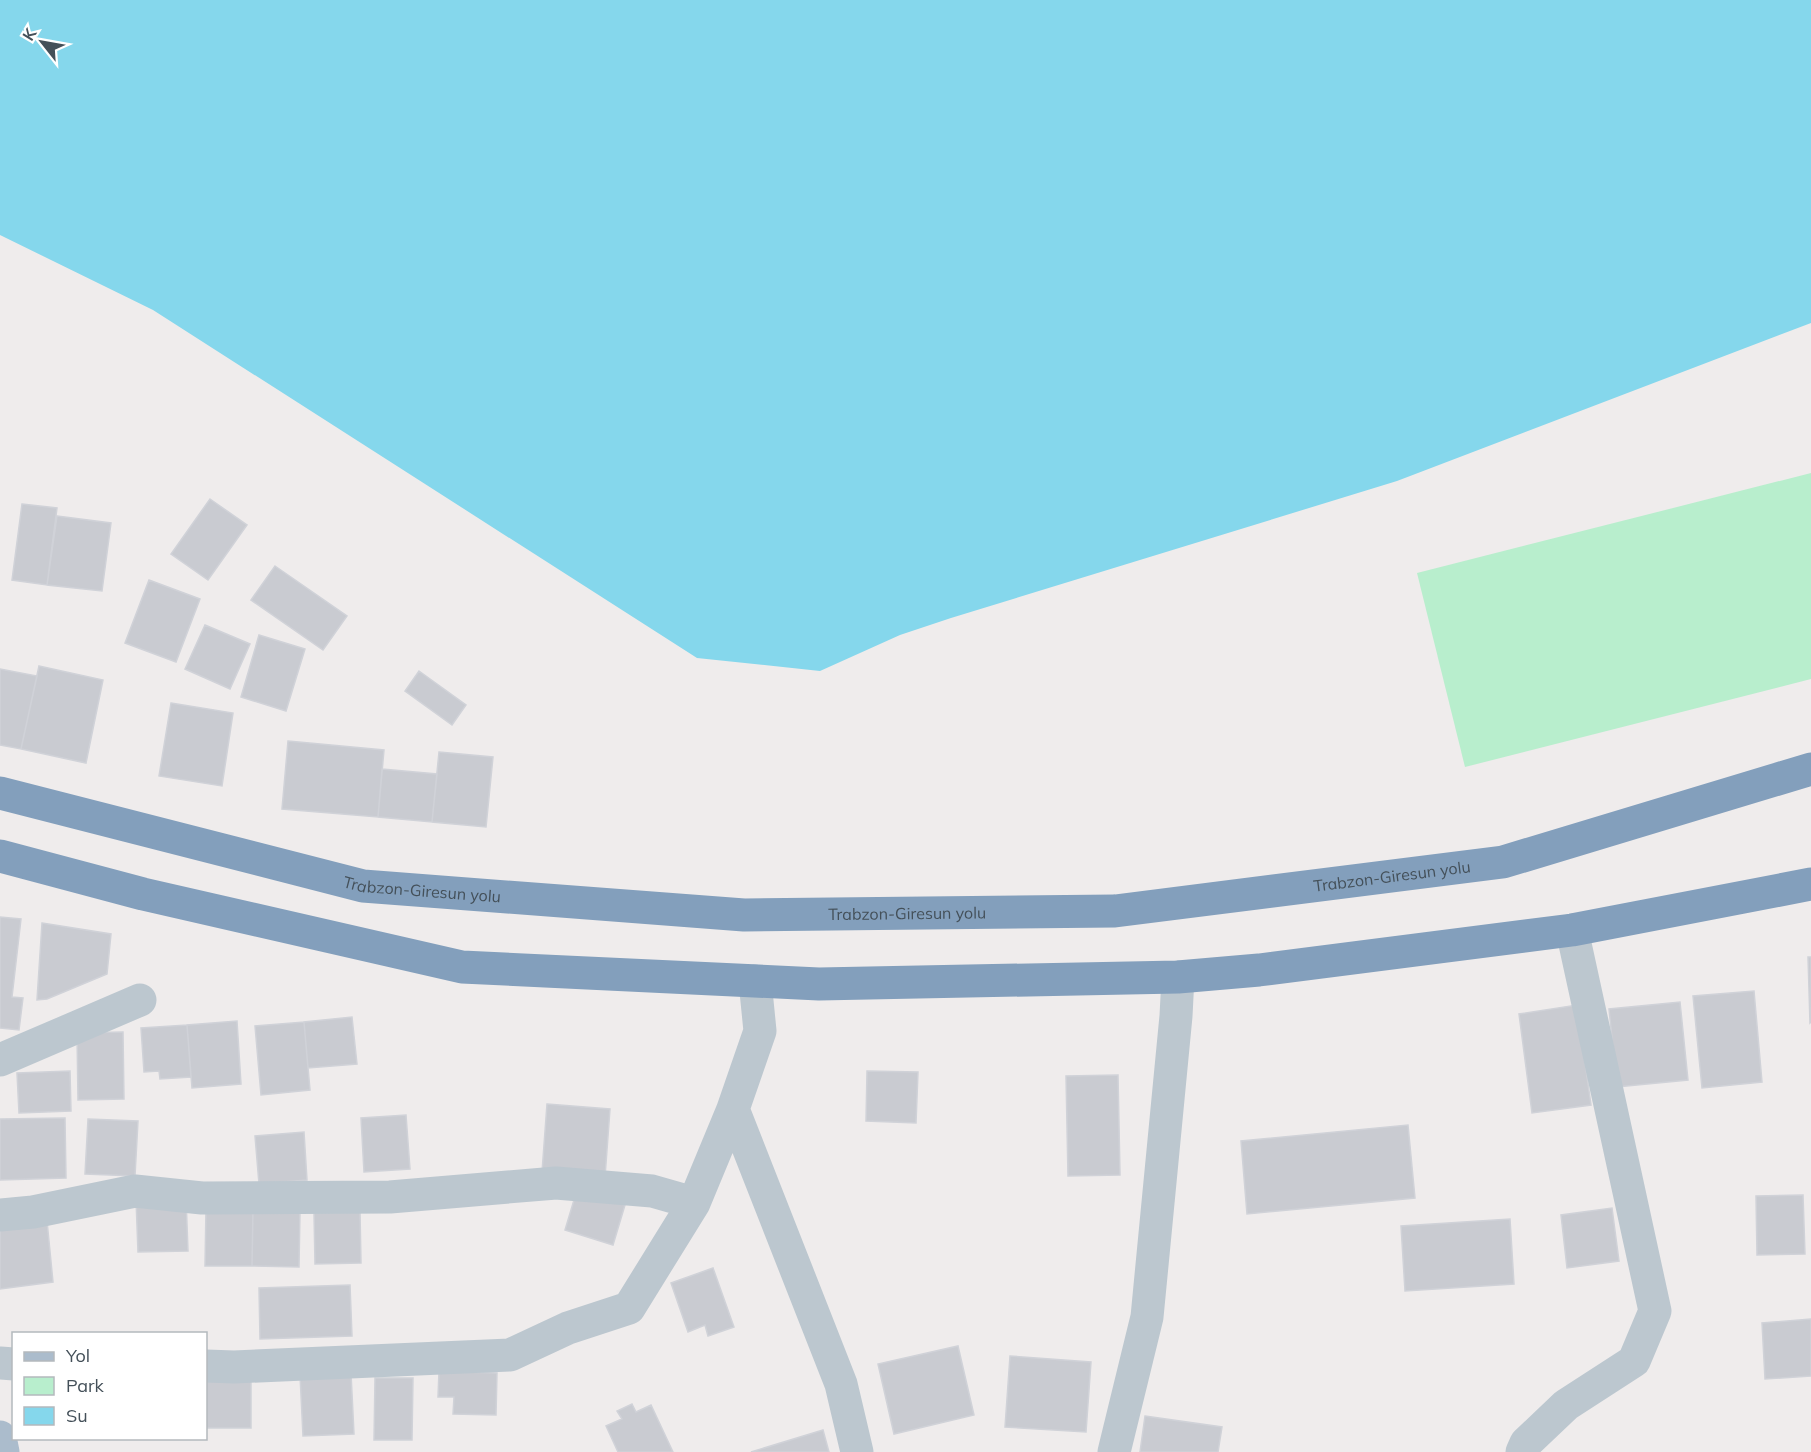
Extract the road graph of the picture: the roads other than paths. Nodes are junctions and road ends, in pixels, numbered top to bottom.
1 (1811, 770) edge
2 (0, 793) edge
3 (0, 856) edge
4 (1811, 884) edge
5 (1572, 930) junction
6 (1178, 977) junction
7 (755, 981) junction
8 (140, 1000) dead end
9 (0, 1060) edge
10 (733, 1108) junction
11 (694, 1203) junction
12 (0, 1215) edge
13 (207, 1366) edge
14 (0, 1437) edge
15 (3, 1452) edge
16 (857, 1452) edge
17 (1114, 1452) edge
18 (1522, 1452) edge

1 - 2 highway, Trabzon-Giresun yolu
3 - 7 highway
4 - 5 highway
5 - 6 highway
5 - 18 street
6 - 7 highway
6 - 17 street
7 - 10 street
8 - 9 street
10 - 11 street
10 - 16 street
11 - 12 street
11 - 13 street
14 - 15 main road

